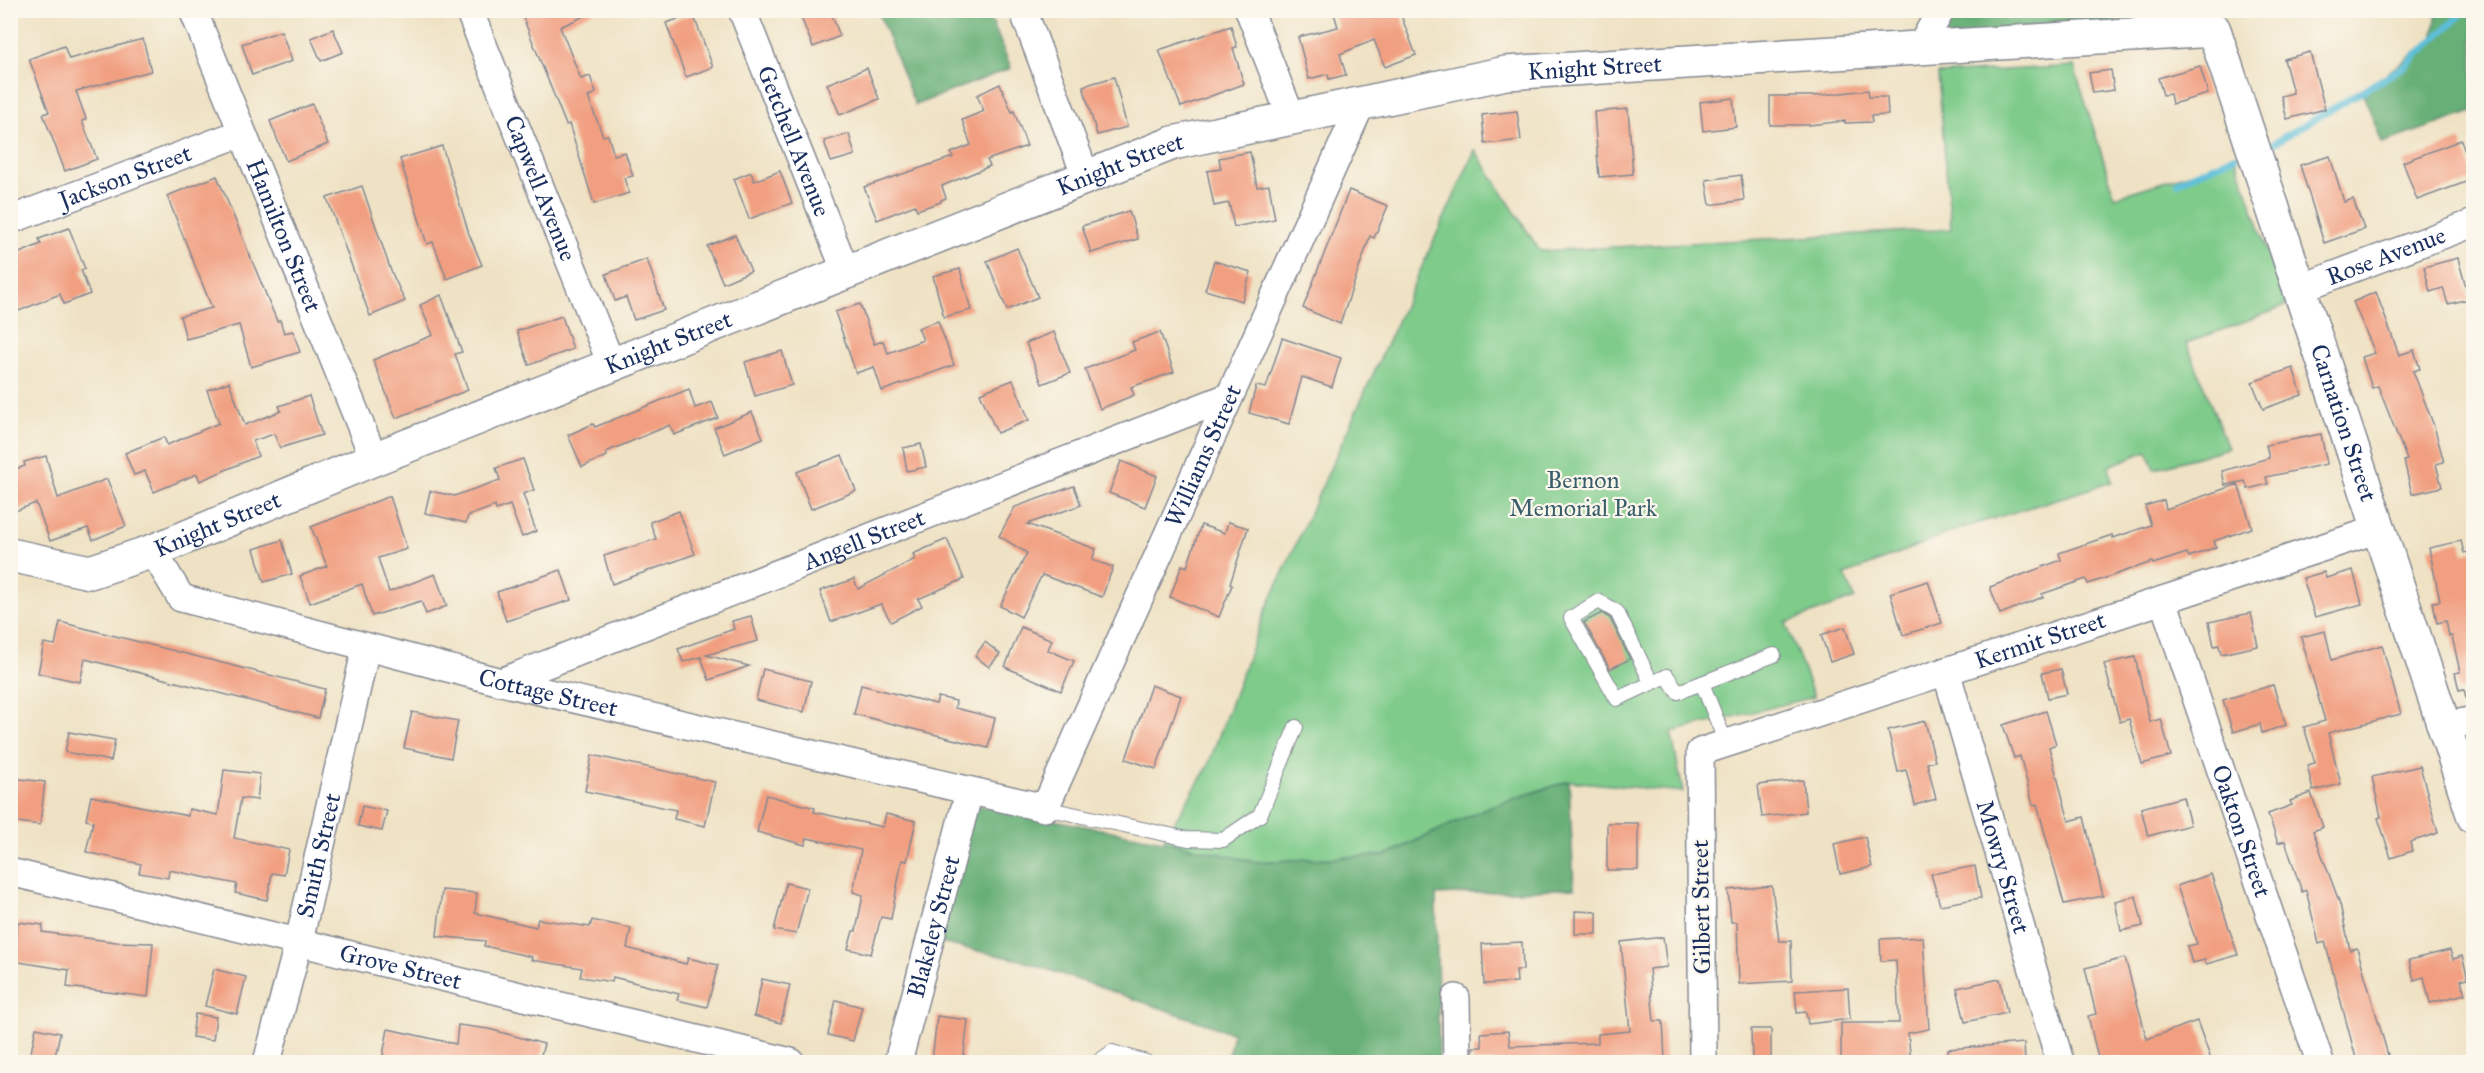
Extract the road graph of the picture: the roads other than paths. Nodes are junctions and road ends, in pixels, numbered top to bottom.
1 (193, 10) edge
2 (469, 10) edge
3 (742, 10) edge
4 (1023, 10) edge
5 (1249, 10) edge
6 (1922, 10) edge
7 (1941, 10) edge
8 (2214, 30) joint
9 (1921, 46) junction
10 (1361, 104) junction
11 (1291, 117) junction
12 (241, 133) junction
13 (1086, 177) junction
14 (10, 220) edge
15 (2474, 224) edge
16 (846, 272) junction
17 (2298, 289) junction
18 (612, 366) junction
19 (1228, 397) junction
20 (374, 459) junction
21 (2379, 529) junction
22 (153, 551) junction
23 (10, 555) edge
24 (2163, 600) junction
25 (366, 648) junction
26 (1774, 655) dead end
27 (1946, 671) junction
28 (501, 682) junction
29 (1651, 682) junction
30 (1702, 683) junction
31 (2458, 723) edge
32 (1296, 727) dead end
33 (1726, 743) junction
34 (1700, 752) joint
35 (969, 792) junction
36 (1045, 808) junction
37 (2474, 817) edge
38 (10, 872) edge
39 (299, 940) junction
40 (1456, 998) dead end
41 (267, 1062) edge
42 (791, 1062) edge
43 (898, 1062) edge
44 (1098, 1062) edge
45 (1146, 1062) edge
46 (1456, 1062) edge
47 (1703, 1062) edge
48 (2060, 1062) edge
49 (2320, 1062) edge

1 - 12 street, Hamilton Street
2 - 18 street, Capwell Avenue
3 - 16 street, Getchell Avenue
4 - 13 street
5 - 11 street
6 - 9 street
7 - 9 street
8 - 9 street, Knight Street
8 - 17 street, Carnation Street
9 - 10 street, Knight Street
10 - 11 street, Knight Street
10 - 19 street, Williams Street
11 - 13 street, Knight Street
12 - 14 street, Jackson Street
12 - 20 street, Hamilton Street
13 - 16 street, Knight Street
15 - 17 street, Rose Avenue
16 - 18 street, Knight Street
17 - 21 street, Carnation Street
18 - 20 street, Knight Street
19 - 28 street, Angell Street
19 - 36 street, Williams Street
20 - 22 street, Knight Street
21 - 24 street, Kermit Street
21 - 31 street, Carnation Street
22 - 23 street, Knight Street
22 - 25 street, Cottage Street
24 - 27 street, Kermit Street
24 - 49 street, Oakton Street
25 - 28 street, Cottage Street
25 - 39 street, Smith Street
26 - 30 lane
27 - 33 street, Kermit Street
27 - 48 street, Mowry Street
28 - 35 street, Cottage Street
29 - 29 lane
29 - 30 lane
30 - 33 lane
31 - 37 street, Carnation Street
32 - 36 lane
33 - 34 street, Kermit Street
34 - 47 street, Gilbert Street
35 - 36 street, Cottage Street
35 - 43 street, Blakeley Street
38 - 39 street, Grove Street
39 - 41 street, Smith Street
39 - 42 street, Grove Street
40 - 46 street
44 - 45 lane

